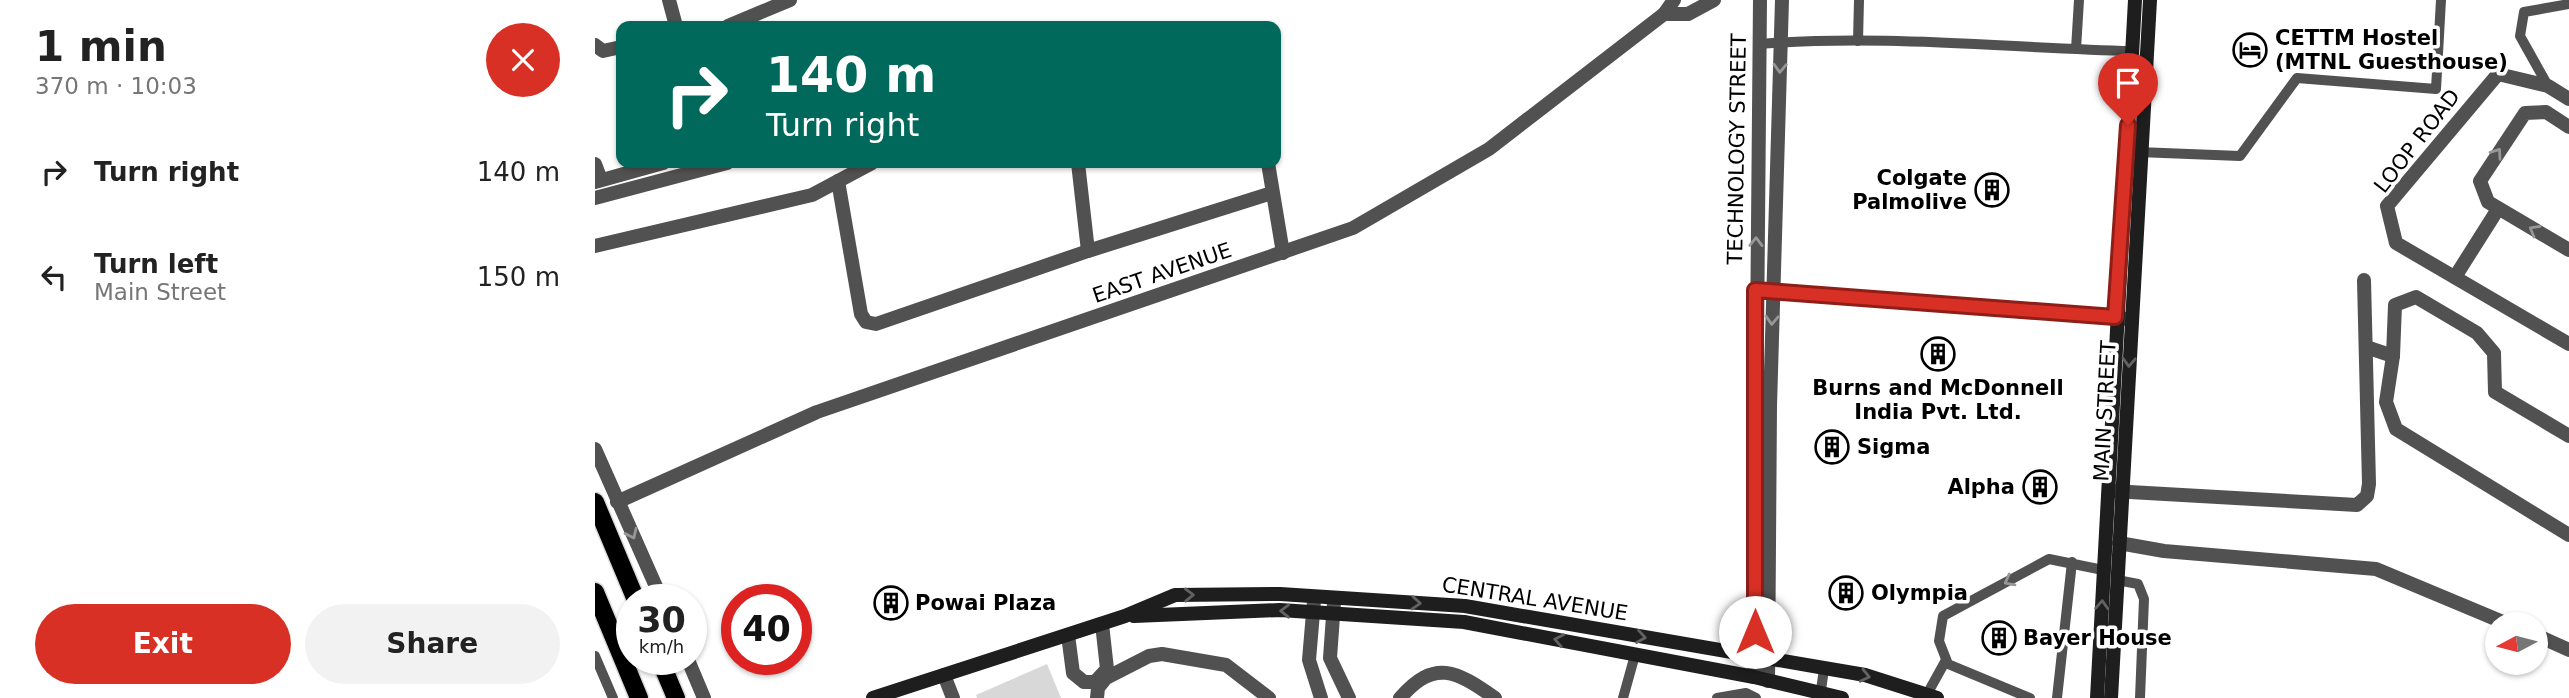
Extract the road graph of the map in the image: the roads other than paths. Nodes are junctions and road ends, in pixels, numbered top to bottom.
1 (669, 0) edge
2 (790, 0) edge
3 (1674, 0) edge
4 (1714, 0) edge
5 (1760, 0) edge
6 (1782, 0) edge
7 (1859, 0) edge
8 (2079, 0) edge
9 (2136, 0) edge
10 (2150, 0) edge
11 (2441, 0) edge
12 (2569, 4) edge
13 (1664, 14) junction
14 (675, 21) edge
15 (740, 21) edge
16 (1857, 41) junction
17 (1781, 42) junction
18 (1759, 44) junction
19 (595, 45) edge
20 (616, 48) edge
21 (2076, 49) junction
22 (2132, 51) junction
23 (2548, 86) junction
24 (2569, 99) edge
25 (2569, 127) edge
26 (2134, 151) junction
27 (595, 164) edge
28 (645, 168) edge
29 (708, 168) edge
30 (863, 168) edge
31 (1080, 168) edge
32 (1269, 168) edge
33 (598, 181) edge
34 (838, 181) junction
35 (1272, 193) junction
36 (595, 198) edge
37 (2498, 209) junction
38 (595, 246) edge
39 (2569, 250) edge
40 (1089, 251) junction
41 (1283, 253) junction
42 (2455, 277) junction
43 (2364, 280) dead end
44 (1755, 290) junction
45 (1773, 291) junction
46 (2115, 317) junction
47 (2131, 319) junction
48 (2569, 344) edge
49 (2365, 347) junction
50 (2393, 356) junction
51 (2569, 436) edge
52 (595, 449) edge
53 (1762, 478) junction
54 (2114, 491) junction
55 (595, 502) edge
56 (617, 502) junction
57 (2569, 535) edge
58 (2119, 542) junction
59 (2072, 562) junction
60 (2103, 570) junction
61 (2117, 580) junction
62 (629, 584) edge
63 (655, 584) edge
64 (595, 592) edge
65 (1314, 596) junction
66 (1334, 597) junction
67 (1313, 612) junction
68 (1333, 613) junction
69 (2485, 615) edge
70 (1125, 616) junction
71 (1102, 624) junction
72 (1068, 635) junction
73 (2548, 640) edge
74 (2569, 650) edge
75 (1309, 652) junction
76 (1330, 652) junction
77 (1635, 655) junction
78 (595, 656) edge
79 (1762, 659) junction
80 (1946, 660) junction
81 (1824, 668) junction
82 (666, 675) edge
83 (694, 675) edge
84 (944, 675) junction
85 (1761, 679) junction
86 (1820, 695) edge
87 (1930, 697) edge
88 (613, 698) edge
89 (639, 698) edge
90 (676, 698) edge
91 (704, 698) edge
92 (873, 698) edge
93 (953, 698) edge
94 (1097, 698) edge
95 (1269, 698) edge
96 (1321, 698) edge
97 (1349, 698) edge
98 (1400, 698) edge
99 (1495, 698) edge
100 (1623, 698) edge
101 (1717, 698) edge
102 (1756, 698) edge
103 (1842, 698) edge
104 (2030, 698) edge
105 (2057, 698) edge
106 (2097, 698) edge
107 (2111, 698) edge
108 (2140, 698) edge

1 - 14 street
2 - 15 street
3 - 13 street, EAST AVENUE
4 - 13 street
5 - 18 street, TECHNOLOGY STREET
6 - 17 street
7 - 16 lane
8 - 21 lane
9 - 22 main road, MAIN STREET
10 - 26 main road, MAIN STREET
11 - 26 lane
12 - 23 lane
13 - 41 street, EAST AVENUE
16 - 17 lane
16 - 21 lane
17 - 18 lane
17 -> 45 street
44 -> 18 street, TECHNOLOGY STREET
19 - 20 street
21 - 22 lane
22 - 26 main road, MAIN STREET
23 - 24 street, LOOP ROAD
23 - 42 street, LOOP ROAD
37 -> 25 street
26 - 46 main road, MAIN STREET
26 - 47 main road, MAIN STREET
27 - 33 street
28 - 33 street
29 - 36 street
30 - 34 street
31 - 40 street
32 - 35 street
34 - 38 street
34 - 40 street
35 - 40 street
35 - 41 street
39 -> 37 street
37 - 42 street
41 - 56 street, EAST AVENUE
42 - 48 street, LOOP ROAD
43 - 49 street
44 - 45 street
44 - 53 street, TECHNOLOGY STREET
45 - 46 street
45 -> 53 street
46 - 47 street
46 - 54 main road, MAIN STREET
47 -> 54 main road, MAIN STREET
49 - 50 street
49 - 54 street
50 - 51 street
50 - 57 street
52 - 56 street
53 - 79 street, TECHNOLOGY STREET
54 - 58 main road, MAIN STREET
54 - 60 main road, MAIN STREET
55 - 62 main road
56 -> 63 street
58 - 61 main road, MAIN STREET
58 - 69 street
59 - 60 lane
59 -> 80 lane
59 - 105 lane
106 -> 60 main road, MAIN STREET
61 - 107 main road, MAIN STREET
61 - 108 lane
64 - 89 main road
65 - 66 main road, CENTRAL AVENUE
65 - 67 street
70 -> 65 main road, CENTRAL AVENUE
66 - 68 street
66 -> 79 main road, CENTRAL AVENUE
67 - 68 main road, CENTRAL AVENUE
67 -> 70 main road, CENTRAL AVENUE
67 - 75 street
68 - 76 street
77 -> 68 main road, CENTRAL AVENUE
70 - 71 main road, CENTRAL AVENUE
71 - 72 main road, CENTRAL AVENUE
71 - 72 street
72 - 84 main road, CENTRAL AVENUE
73 - 74 street
75 - 76 street
75 - 96 street
76 - 97 street
77 - 85 main road, CENTRAL AVENUE
77 - 100 lane
78 - 88 lane
79 - 81 main road, CENTRAL AVENUE
79 - 85 street, TECHNOLOGY STREET
80 - 87 lane
80 - 104 lane
81 - 86 lane
81 -> 87 main road, CENTRAL AVENUE
82 - 90 main road
83 - 91 street
84 - 92 main road, CENTRAL AVENUE
84 - 93 street
85 - 86 main road, CENTRAL AVENUE
86 - 103 main road, CENTRAL AVENUE
94 - 95 street
98 - 99 street
101 - 102 lane

